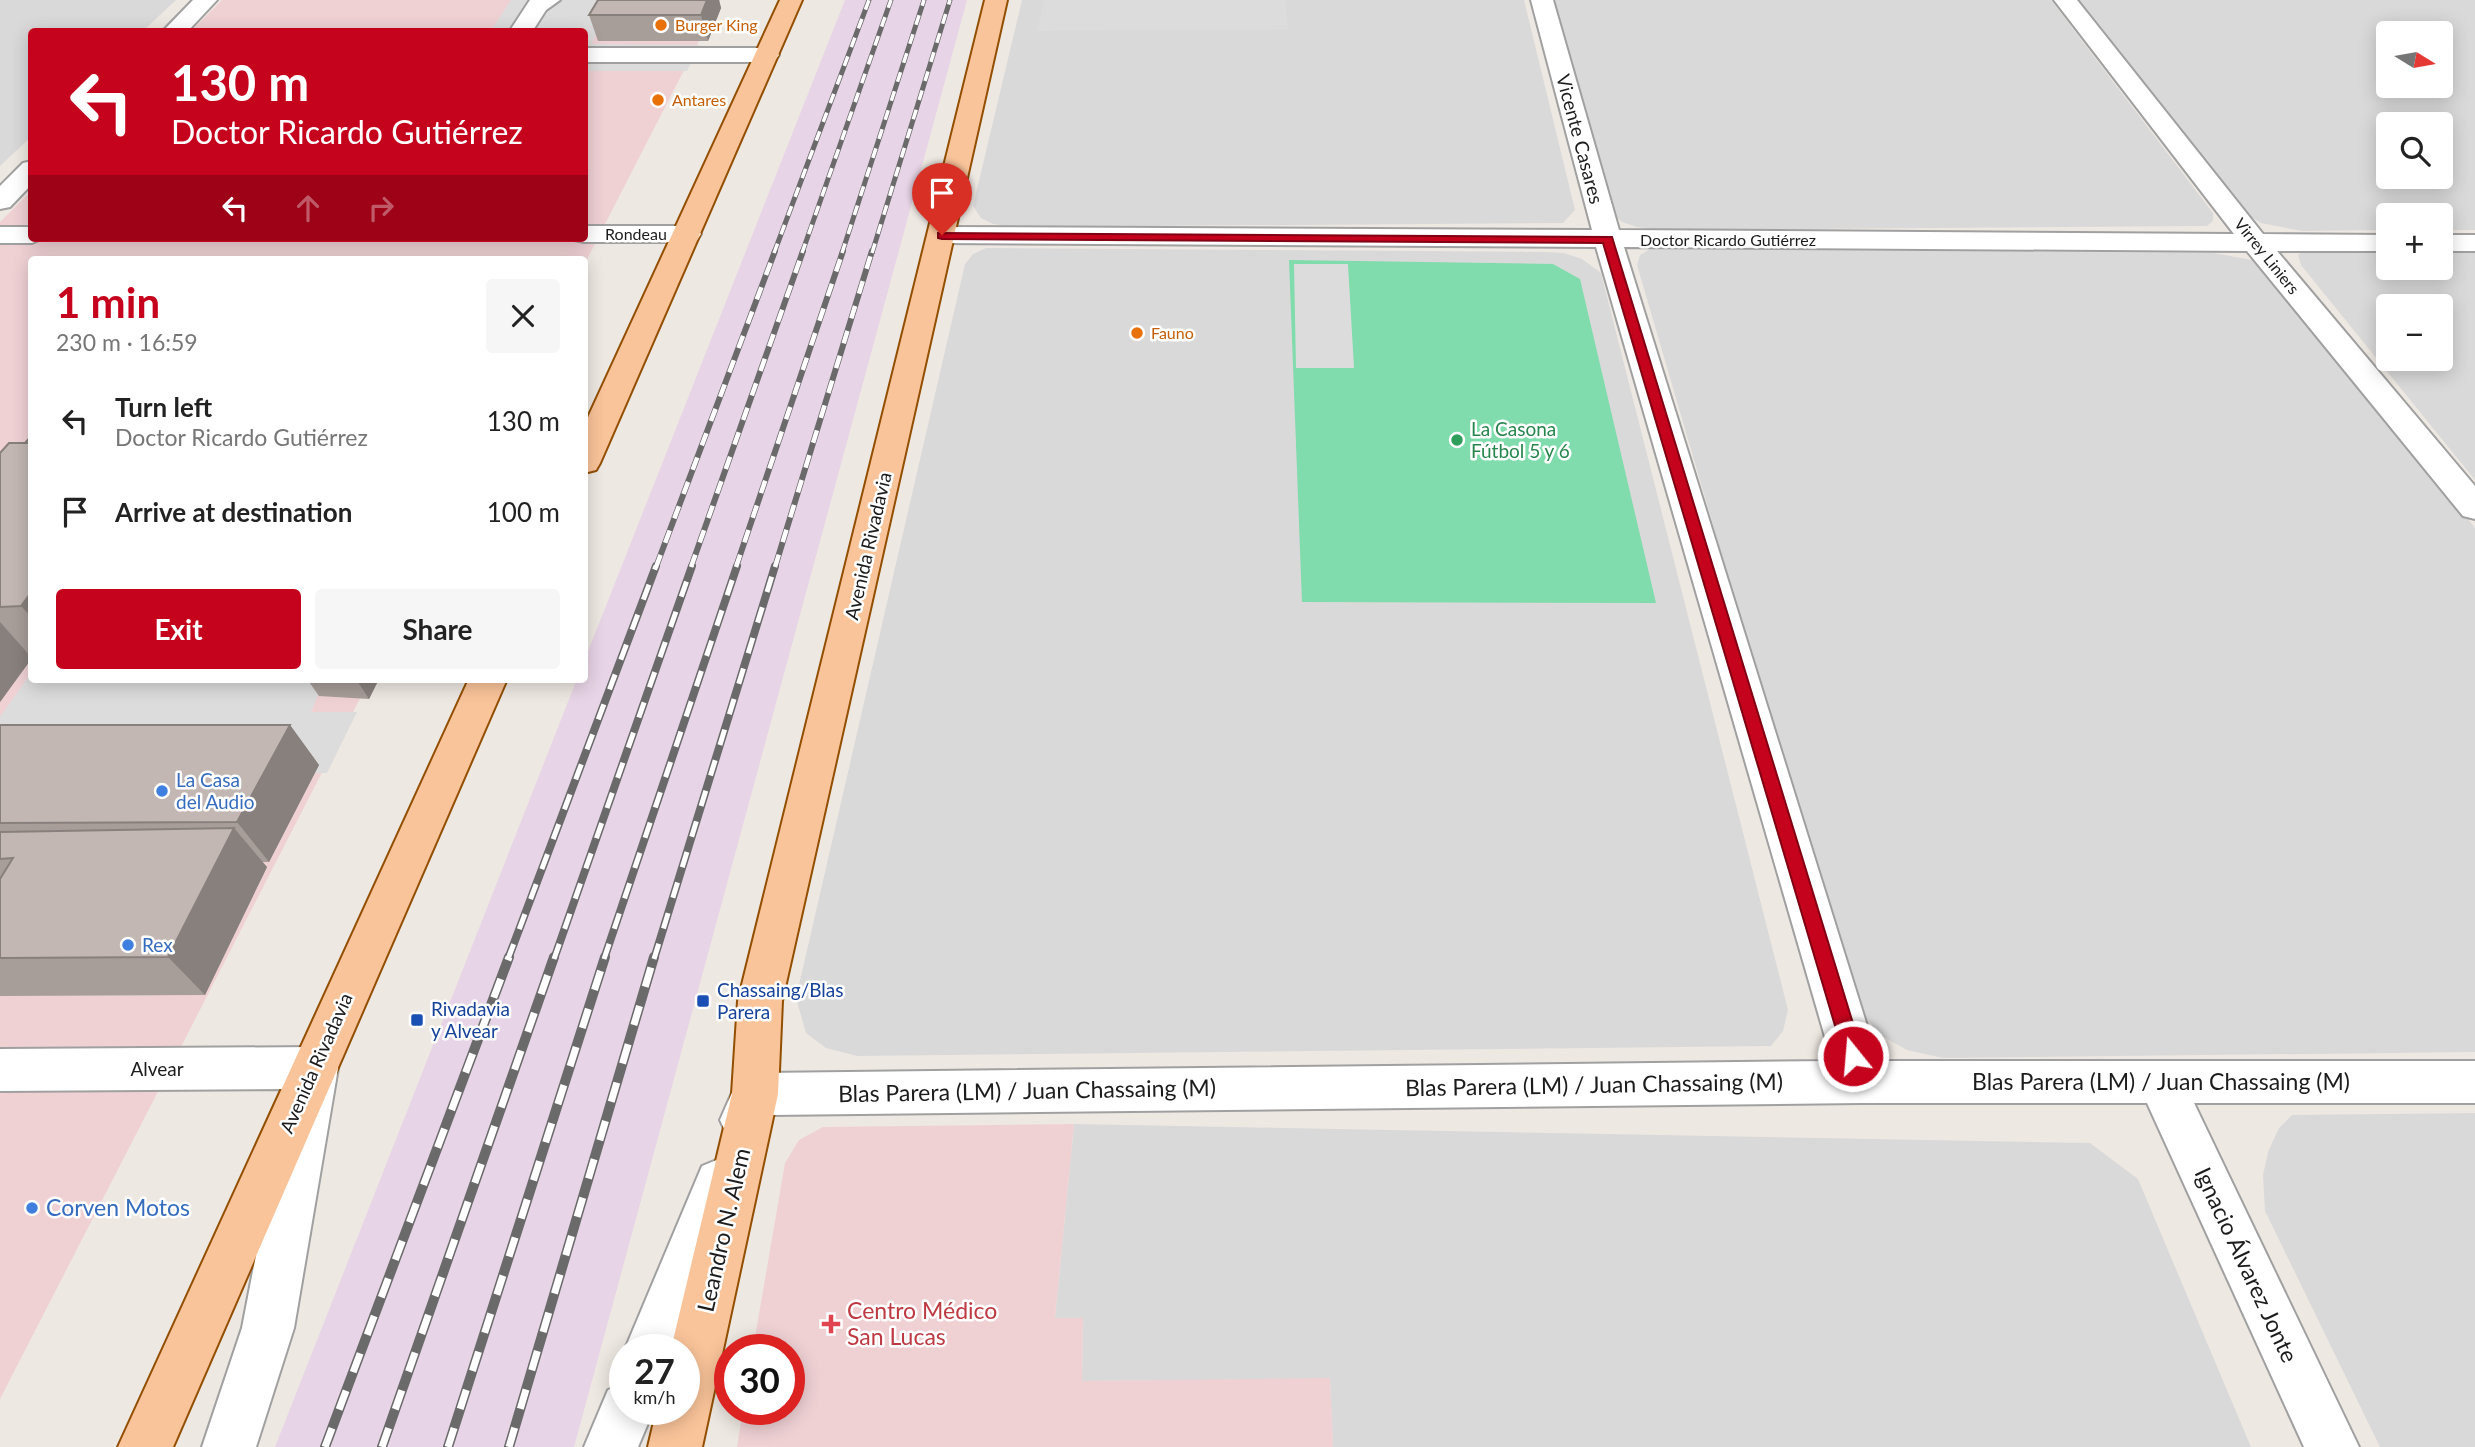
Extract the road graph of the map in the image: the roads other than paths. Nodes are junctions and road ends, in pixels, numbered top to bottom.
1 (206, 0) edge
2 (549, 0) edge
3 (791, 0) edge
4 (996, 0) edge
5 (1542, 0) edge
6 (2065, 0) edge
7 (177, 28) edge
8 (523, 28) edge
9 (588, 55) edge
10 (766, 55) junction
11 (28, 173) edge
12 (0, 201) edge
13 (588, 234) edge
14 (687, 234) junction
15 (28, 235) edge
16 (942, 235) junction
17 (0, 236) edge
18 (1608, 240) junction
19 (2256, 243) junction
20 (2376, 243) edge
21 (2453, 243) edge
22 (2475, 243) edge
23 (588, 454) edge
24 (2475, 508) edge
25 (486, 683) edge
26 (315, 1068) junction
27 (0, 1070) edge
28 (1861, 1082) junction
29 (2475, 1082) edge
30 (2161, 1083) junction
31 (755, 1094) junction
32 (657, 1334) edge
33 (700, 1337) edge
34 (620, 1425) edge
35 (680, 1425) edge
36 (145, 1447) edge
37 (229, 1447) edge
38 (611, 1447) edge
39 (675, 1447) edge
40 (2332, 1447) edge

1 - 7 street
2 - 8 street
3 - 10 main road
4 - 16 main road, Avenida Rivadavia
5 - 18 street, Vicente Casares
6 - 19 street, Virrey Liniers
9 - 10 street
10 - 14 main road
11 - 12 street
13 - 14 street, Rondeau
14 - 23 main road
15 - 17 street
16 - 18 street, Doctor Ricardo Gutiérrez
16 - 31 main road, Avenida Rivadavia
18 - 19 street, Doctor Ricardo Gutiérrez
18 - 28 street, Vicente Casares
19 - 20 street, Doctor Ricardo Gutiérrez
19 - 24 street, Virrey Liniers
21 - 22 street
25 - 26 main road, Avenida Rivadavia
26 - 27 street, Alvear
26 - 36 main road, Avenida Rivadavia
26 - 37 street
28 - 30 street, Blas Parera (LM) / Juan Chassaing (M)
28 - 31 street, Blas Parera (LM) / Juan Chassaing (M)
29 - 30 street, Blas Parera (LM) / Juan Chassaing (M)
30 - 40 street, Ignacio Álvarez Jonte
31 - 32 street
31 - 33 main road, Leandro N. Alem
34 - 38 street
35 - 39 main road, Leandro N. Alem

